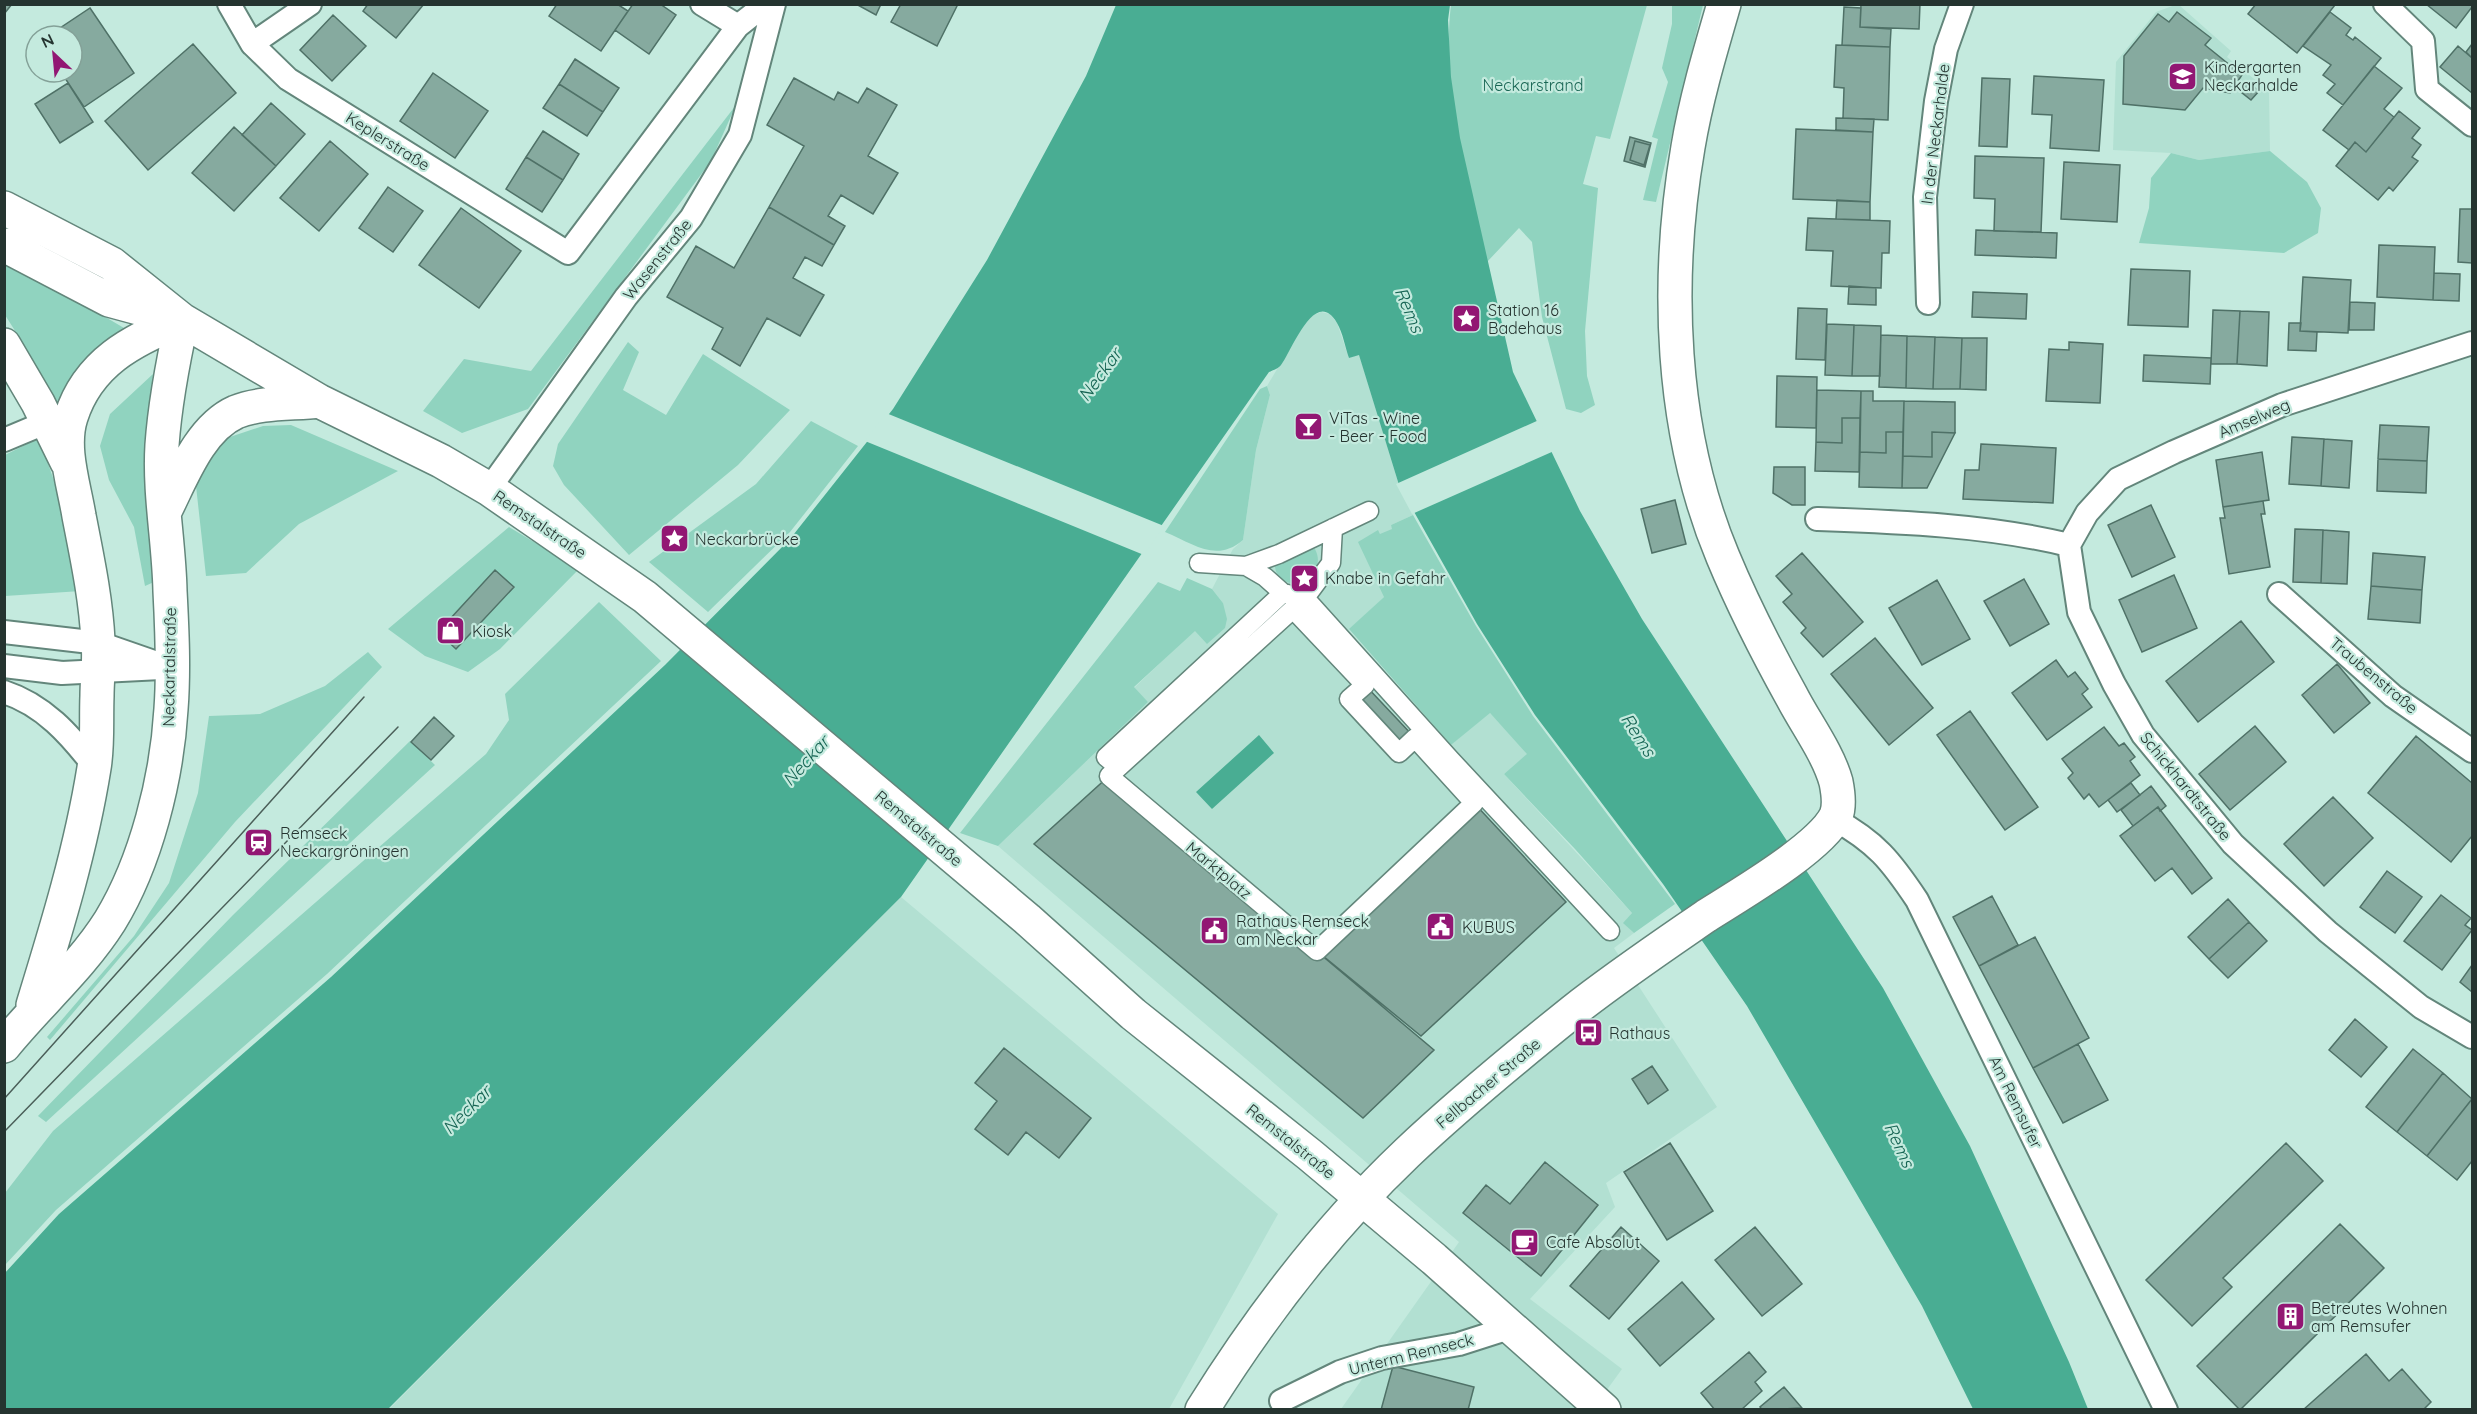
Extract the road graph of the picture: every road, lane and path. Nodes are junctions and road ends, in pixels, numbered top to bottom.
1 (229, 4) edge
2 (310, 4) edge
3 (702, 4) edge
4 (766, 4) edge
5 (774, 4) edge
6 (1724, 4) edge
7 (1962, 4) edge
8 (2385, 4) edge
9 (738, 26) junction
10 (252, 44) junction
11 (2472, 125) edge
12 (4, 208) edge
13 (4, 245) edge
14 (1928, 303) dead end
15 (182, 320) junction
16 (2472, 343) edge
17 (4, 345) edge
18 (319, 401) junction
19 (58, 420) junction
20 (4, 440) edge
21 (489, 489) junction
22 (1369, 511) dead end
23 (164, 514) junction
24 (1817, 519) dead end
25 (1333, 528) junction
26 (2069, 545) junction
27 (1198, 563) dead end
28 (1246, 566) junction
29 (1283, 593) junction
30 (2279, 594) dead end
31 (1305, 598) junction
32 (4, 632) edge
33 (98, 657) junction
34 (4, 666) edge
35 (171, 668) junction
36 (4, 692) edge
37 (2472, 751) edge
38 (94, 766) junction
39 (1118, 767) junction
40 (1458, 776) junction
41 (1828, 827) junction
42 (1610, 931) dead end
43 (31, 1013) junction
44 (2472, 1037) edge
45 (4, 1046) edge
46 (1362, 1199) junction
47 (1509, 1328) junction
48 (1281, 1401) dead end
49 (1202, 1410) edge
50 (1604, 1410) edge
51 (2166, 1410) edge

1 - 10 street, Keplerstraße
2 - 10 street
3 - 9 street
4 - 9 street
5 - 21 street, Wasenstraße
6 - 41 main road
7 - 14 street, In der Neckarhalde
8 - 11 street
9 - 10 street, Keplerstraße
12 - 15 main road, Remstalstraße
13 - 15 main road, Remstalstraße
15 - 18 main road, Remstalstraße
15 - 19 main road
15 - 23 main road, Neckartalstraße
16 - 26 street, Amselweg
17 - 19 main road
18 - 21 main road, Remstalstraße
18 - 23 main road
19 - 20 street
19 - 33 main road, Neckartalstraße
21 - 46 main road, Remstalstraße
22 - 25 street
23 - 35 main road, Neckartalstraße
24 - 26 street
25 - 28 street
25 - 31 street
26 - 44 street, Schickhardtstraße
27 - 28 street
28 - 29 street
29 - 31 street
29 - 39 street, Marktplatz
30 - 37 street, Traubenstraße
31 - 40 street, Marktplatz
32 - 33 street
33 - 34 street
33 - 35 street
33 - 38 main road, Neckartalstraße
35 - 43 main road, Neckartalstraße
36 - 38 street
38 - 43 main road, Neckartalstraße
39 - 40 street, Marktplatz
39 - 40 street, Marktplatz
40 - 42 street, Marktplatz
41 - 46 main road, Fellbacher Straße
41 - 51 street, Am Remsufer
43 - 45 main road, Neckartalstraße
46 - 47 main road, Remstalstraße
46 - 49 main road, Fellbacher Straße
47 - 48 street, Unterm Remseck
47 - 50 main road, Remstalstraße

